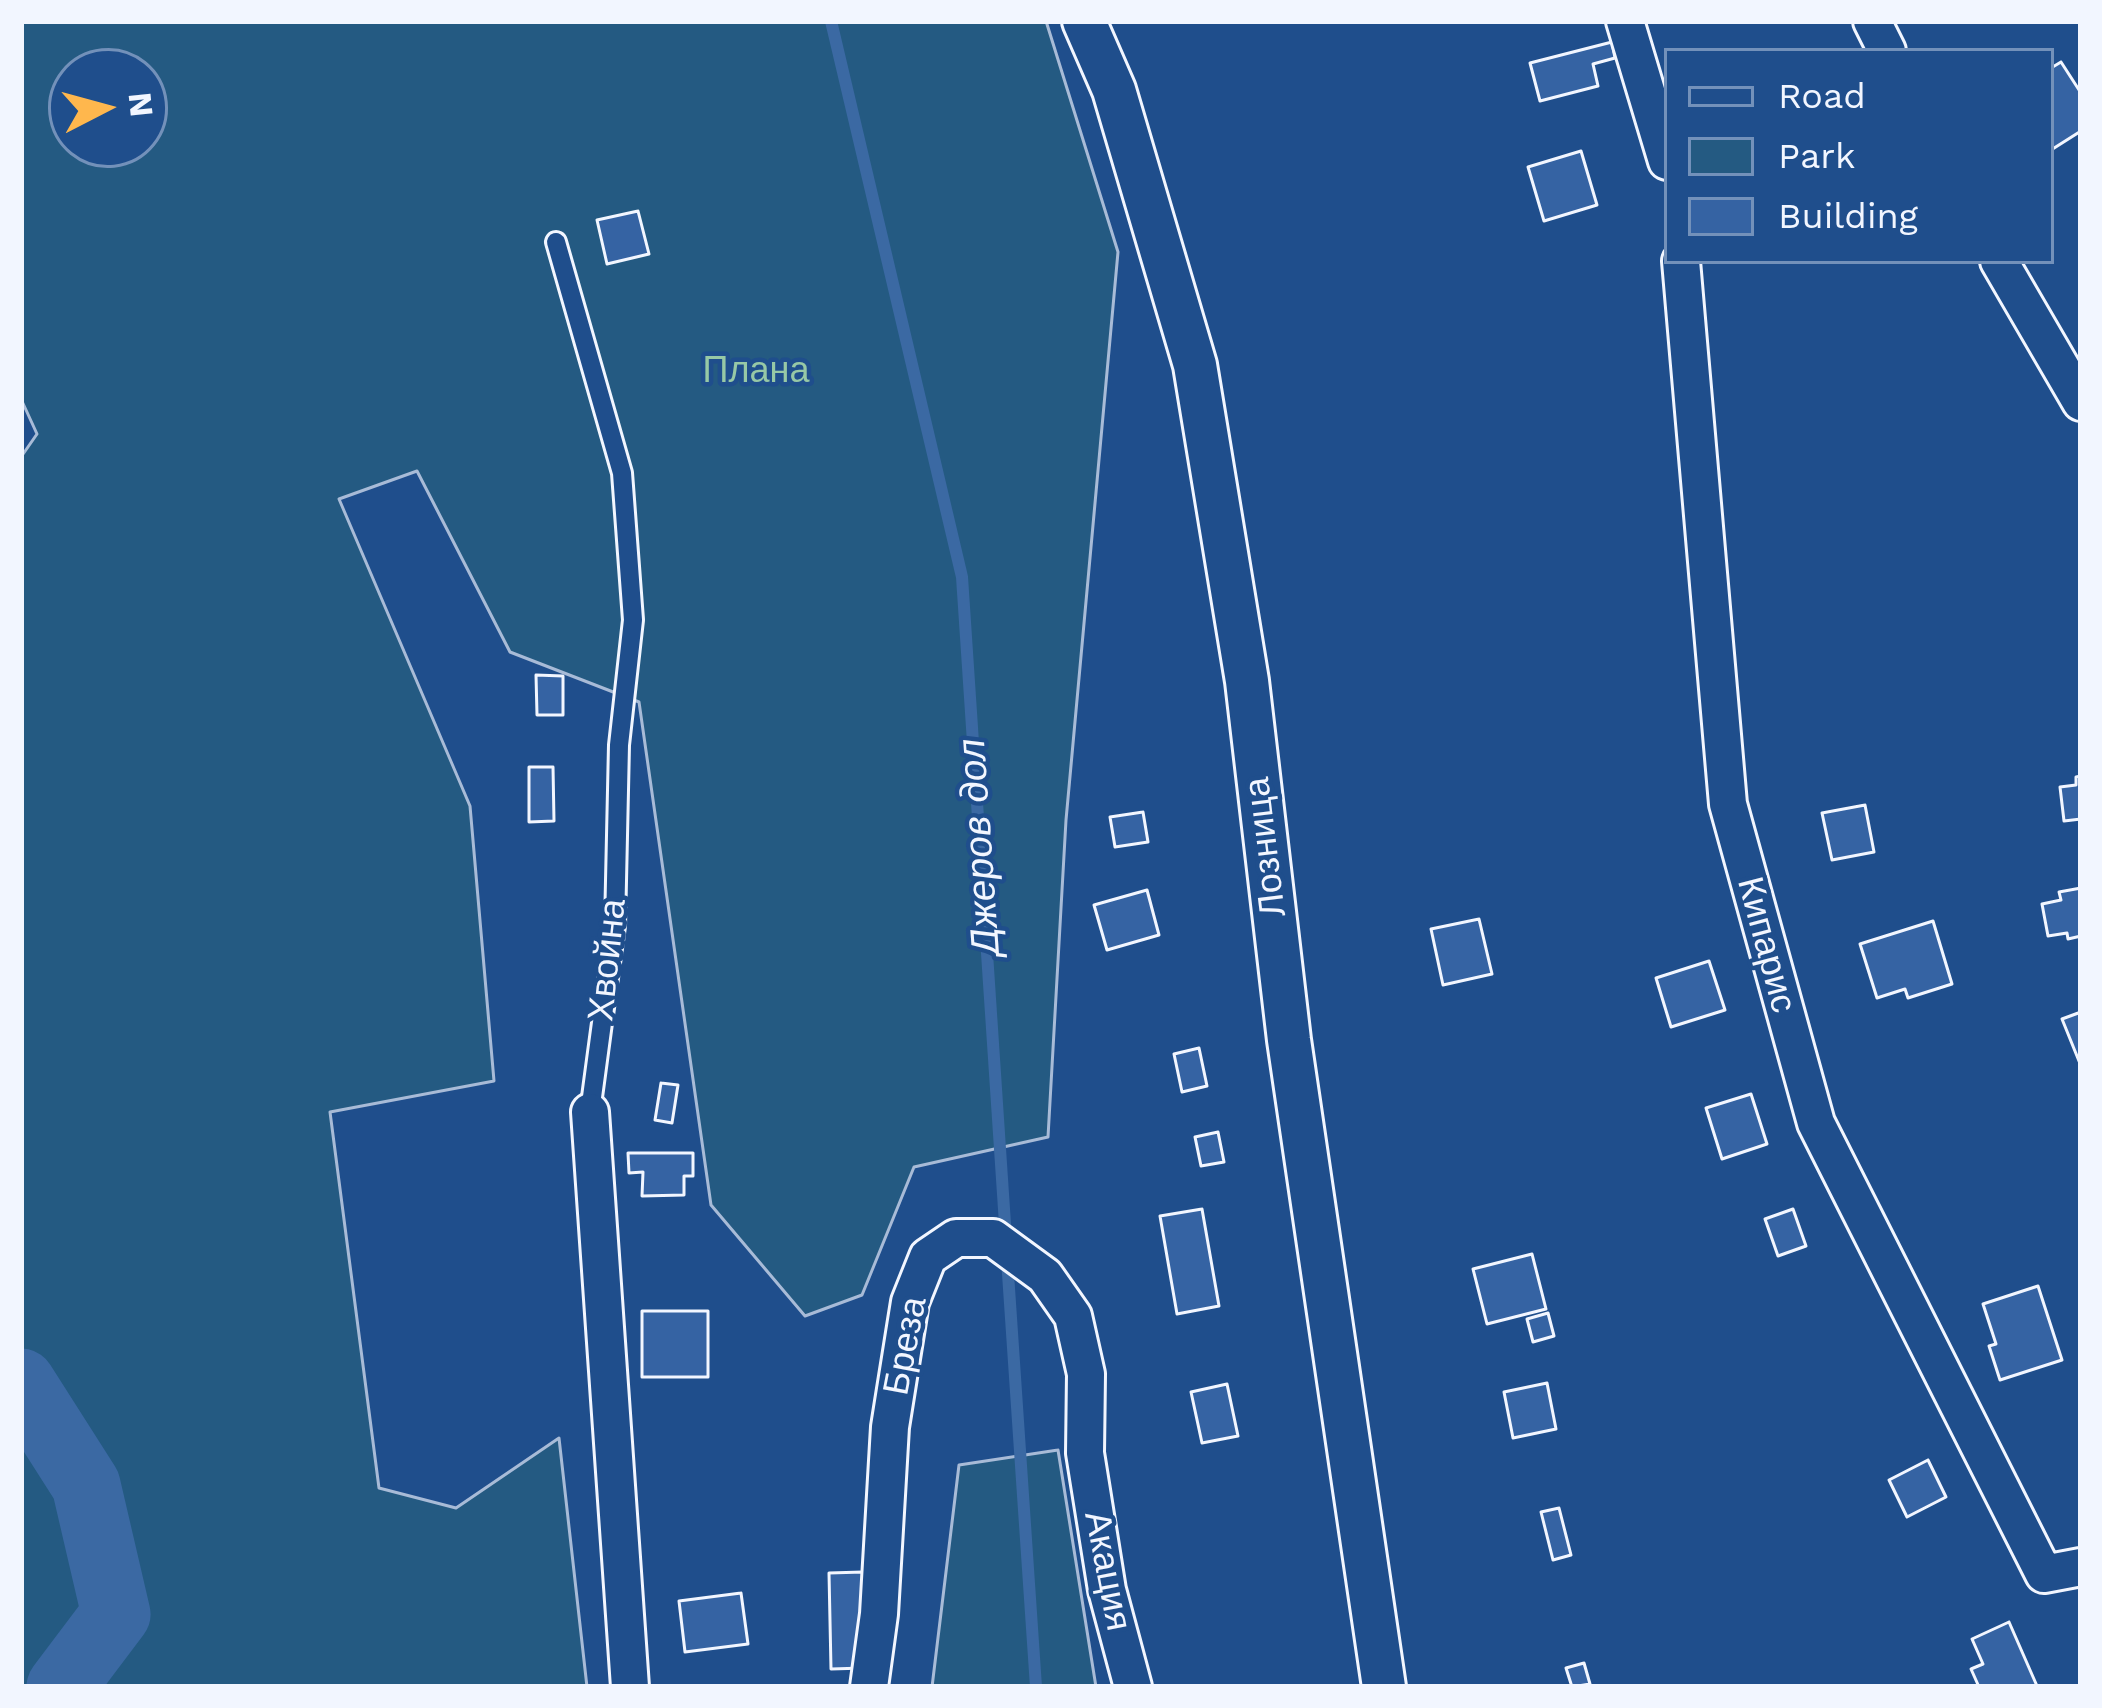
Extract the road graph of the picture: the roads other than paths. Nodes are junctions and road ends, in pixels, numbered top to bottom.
1 (1084, 21) edge
2 (1625, 21) edge
3 (1872, 21) edge
4 (1886, 48) edge
5 (1664, 151) edge
6 (556, 242) dead end
7 (1681, 264) edge
8 (2001, 264) edge
9 (2081, 402) edge
10 (590, 1112) joint
11 (1085, 1454) joint
12 (2081, 1567) edge
13 (631, 1687) edge
14 (869, 1687) edge
15 (1133, 1687) edge
16 (1384, 1687) edge

1 - 16 street, Лозница
2 - 5 street
3 - 4 street
6 - 10 lane, Хвойна
7 - 12 street, Кипарис
8 - 9 street
10 - 13 street, Хвойна
11 - 14 street, Бреза
11 - 15 street, Акация

